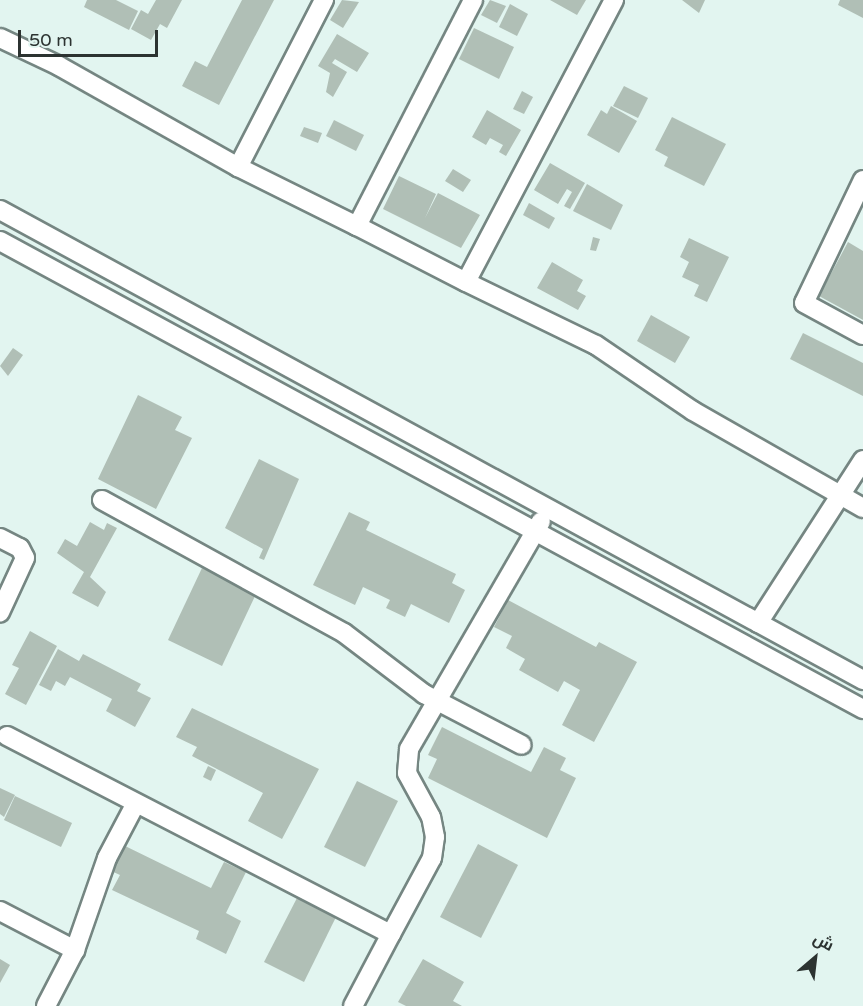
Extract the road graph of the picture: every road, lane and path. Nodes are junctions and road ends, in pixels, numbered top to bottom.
1 (324, 0) edge
2 (473, 0) edge
3 (615, 0) edge
4 (0, 38) edge
5 (238, 167) junction
6 (863, 180) edge
7 (0, 210) edge
8 (357, 226) junction
9 (0, 241) edge
10 (466, 282) junction
11 (863, 335) edge
12 (863, 460) edge
13 (842, 496) junction
14 (102, 501) dead end
15 (863, 508) edge
16 (548, 509) junction
17 (535, 531) junction
18 (0, 538) edge
19 (0, 612) edge
20 (758, 623) junction
21 (863, 680) edge
22 (437, 701) junction
23 (863, 709) edge
24 (7, 736) dead end
25 (522, 746) dead end
26 (136, 803) junction
27 (0, 911) edge
28 (391, 934) junction
29 (75, 950) junction
30 (46, 1006) edge
31 (353, 1006) edge

1 - 5 street
2 - 8 street
3 - 10 street
4 - 5 street
5 - 8 street
6 - 11 street
7 - 16 street
8 - 10 street
9 - 17 street
10 - 13 street
12 - 13 street
13 - 15 street
13 - 20 street
14 - 22 street
16 - 17 street
16 - 20 street
17 - 22 street
17 - 23 street
18 - 19 street
20 - 21 street
22 - 25 street
22 - 28 street
24 - 26 street
26 - 28 street
26 - 29 street
27 - 29 street
28 - 31 street
29 - 30 street

